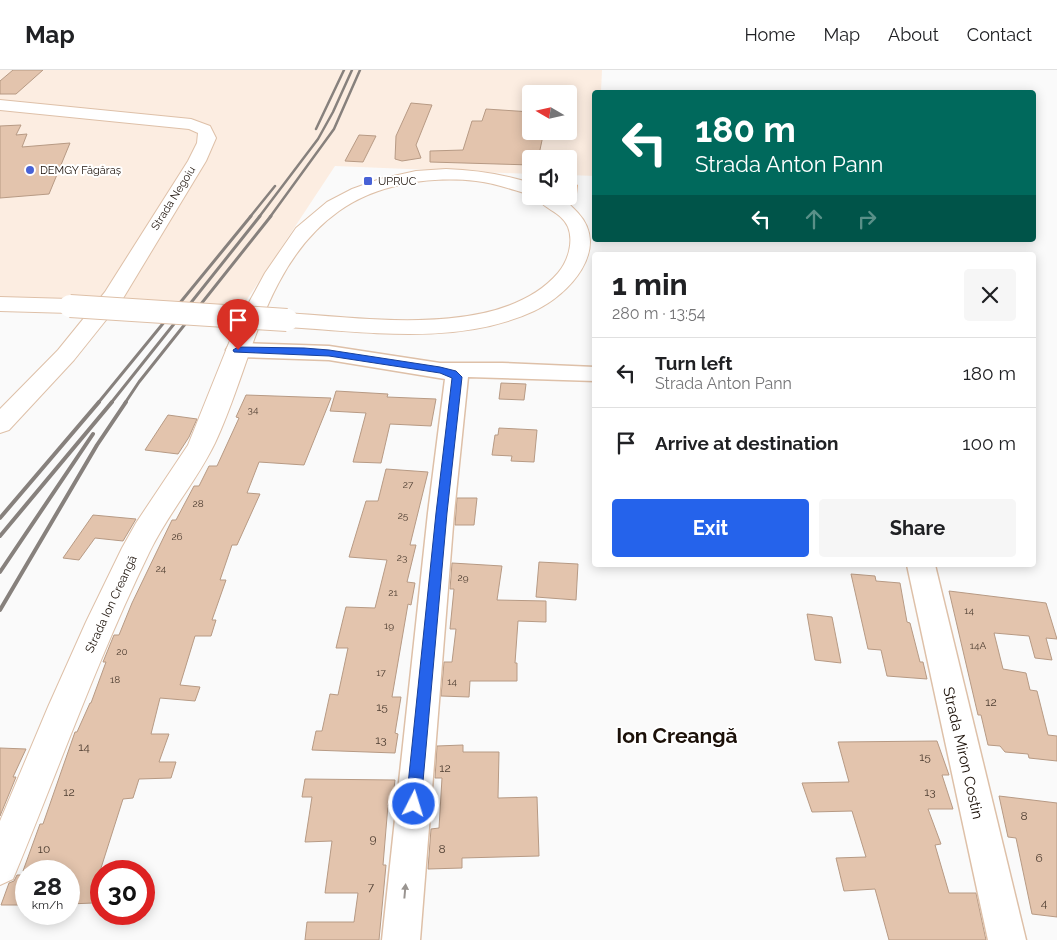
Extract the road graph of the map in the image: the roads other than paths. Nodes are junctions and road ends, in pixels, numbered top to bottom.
1 (0, 105) edge
2 (522, 186) edge
3 (558, 205) edge
4 (0, 304) edge
5 (238, 350) junction
6 (440, 370) junction
7 (592, 374) edge
8 (0, 424) edge
9 (921, 567) edge
10 (0, 866) edge
11 (401, 940) edge
12 (1007, 940) edge

1 - 8 main road, Strada Negoiu
2 - 5 main road, Strada Ion Creangă
3 - 4 main road, bridge
5 - 6 street
5 - 10 main road, Strada Ion Creangă
6 - 7 street
11 -> 6 street
9 - 12 street, Strada Miron Costin

